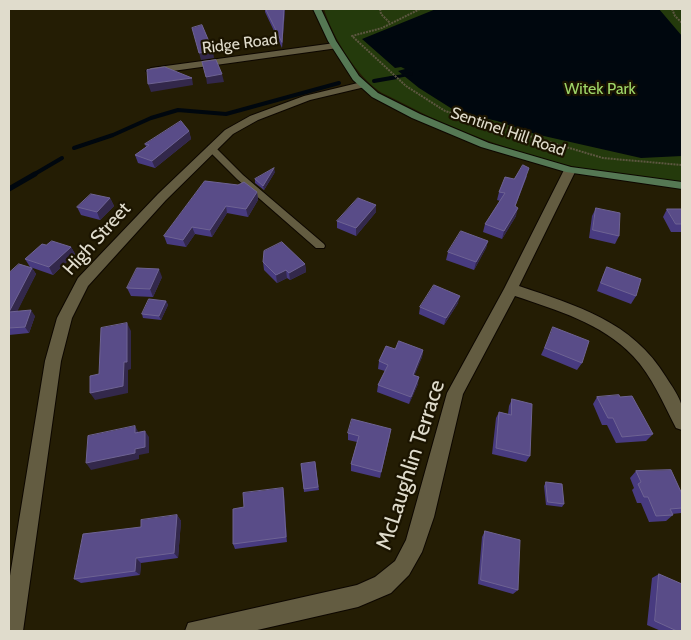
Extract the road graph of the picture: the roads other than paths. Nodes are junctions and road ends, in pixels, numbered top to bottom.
1 (317, 9) edge
2 (335, 46) junction
3 (148, 72) edge
4 (362, 85) junction
5 (211, 148) junction
6 (570, 170) junction
7 (682, 186) edge
8 (320, 246) dead end
9 (511, 289) junction
10 (682, 422) edge
11 (12, 631) edge
12 (196, 631) edge

1 - 2 main road
2 - 3 street, Ridge Road
2 - 4 main road
4 - 5 street, High Street
4 - 6 main road, Sentinel Hill Road
5 - 8 lane
5 - 11 street, High Street
6 - 7 main road, Sentinel Hill Road
6 - 9 street, McLaughlin Terrace
9 - 10 street
9 - 12 street, McLaughlin Terrace

